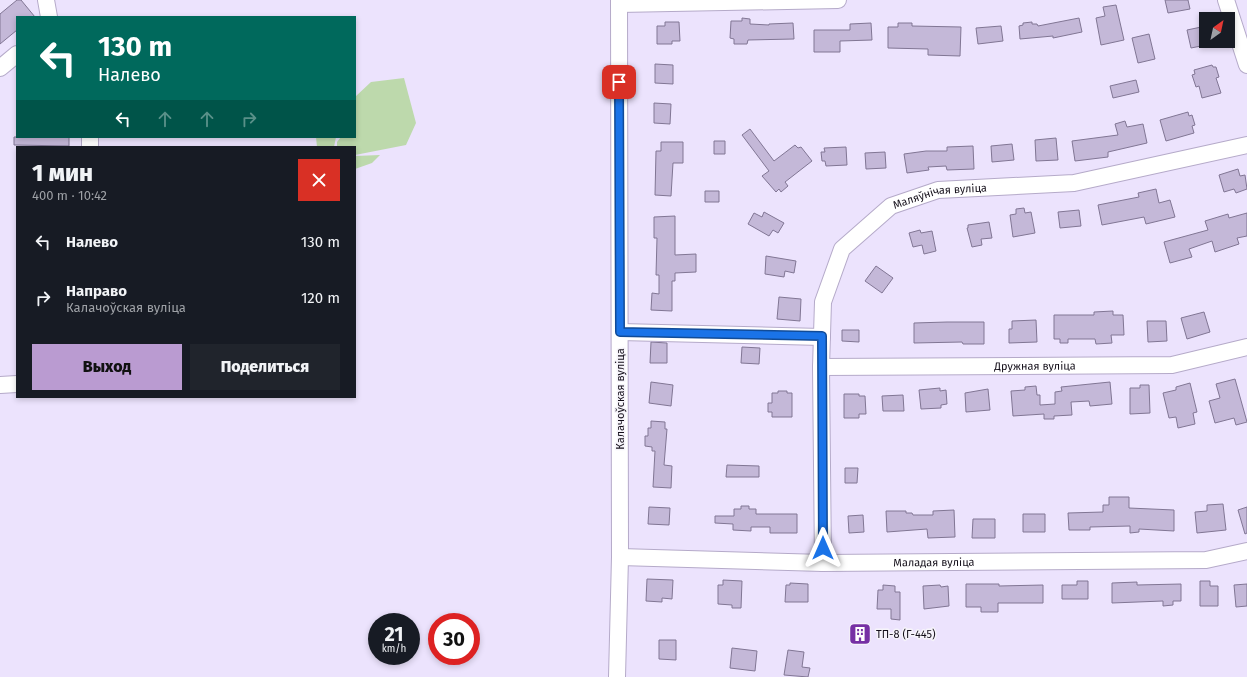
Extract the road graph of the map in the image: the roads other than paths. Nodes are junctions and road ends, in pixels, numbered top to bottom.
1 (46, 0) edge
2 (838, 0) edge
3 (1226, 0) edge
4 (619, 2) edge
5 (50, 16) edge
6 (16, 55) edge
7 (1247, 65) edge
8 (0, 68) edge
9 (1247, 145) edge
10 (620, 332) junction
11 (822, 336) junction
12 (1247, 347) edge
13 (822, 367) junction
14 (16, 384) edge
15 (0, 385) edge
16 (1247, 551) edge
17 (620, 557) junction
18 (823, 563) junction
19 (617, 677) edge

1 - 5 street
2 - 4 street
3 - 7 street
4 - 10 street, Калачоўская вуліца
6 - 8 street
9 - 11 street, Маляўнічая вуліца
10 - 11 street
10 - 17 street, Калачоўская вуліца
11 - 13 street, Маляўнічая вуліца
12 - 13 street, Дружная вуліца
13 - 18 street, Маляўнічая вуліца
14 - 15 street
16 - 18 street, Маладая вуліца
17 - 18 street, Маладая вуліца
17 - 19 street, Калачоўская вуліца

